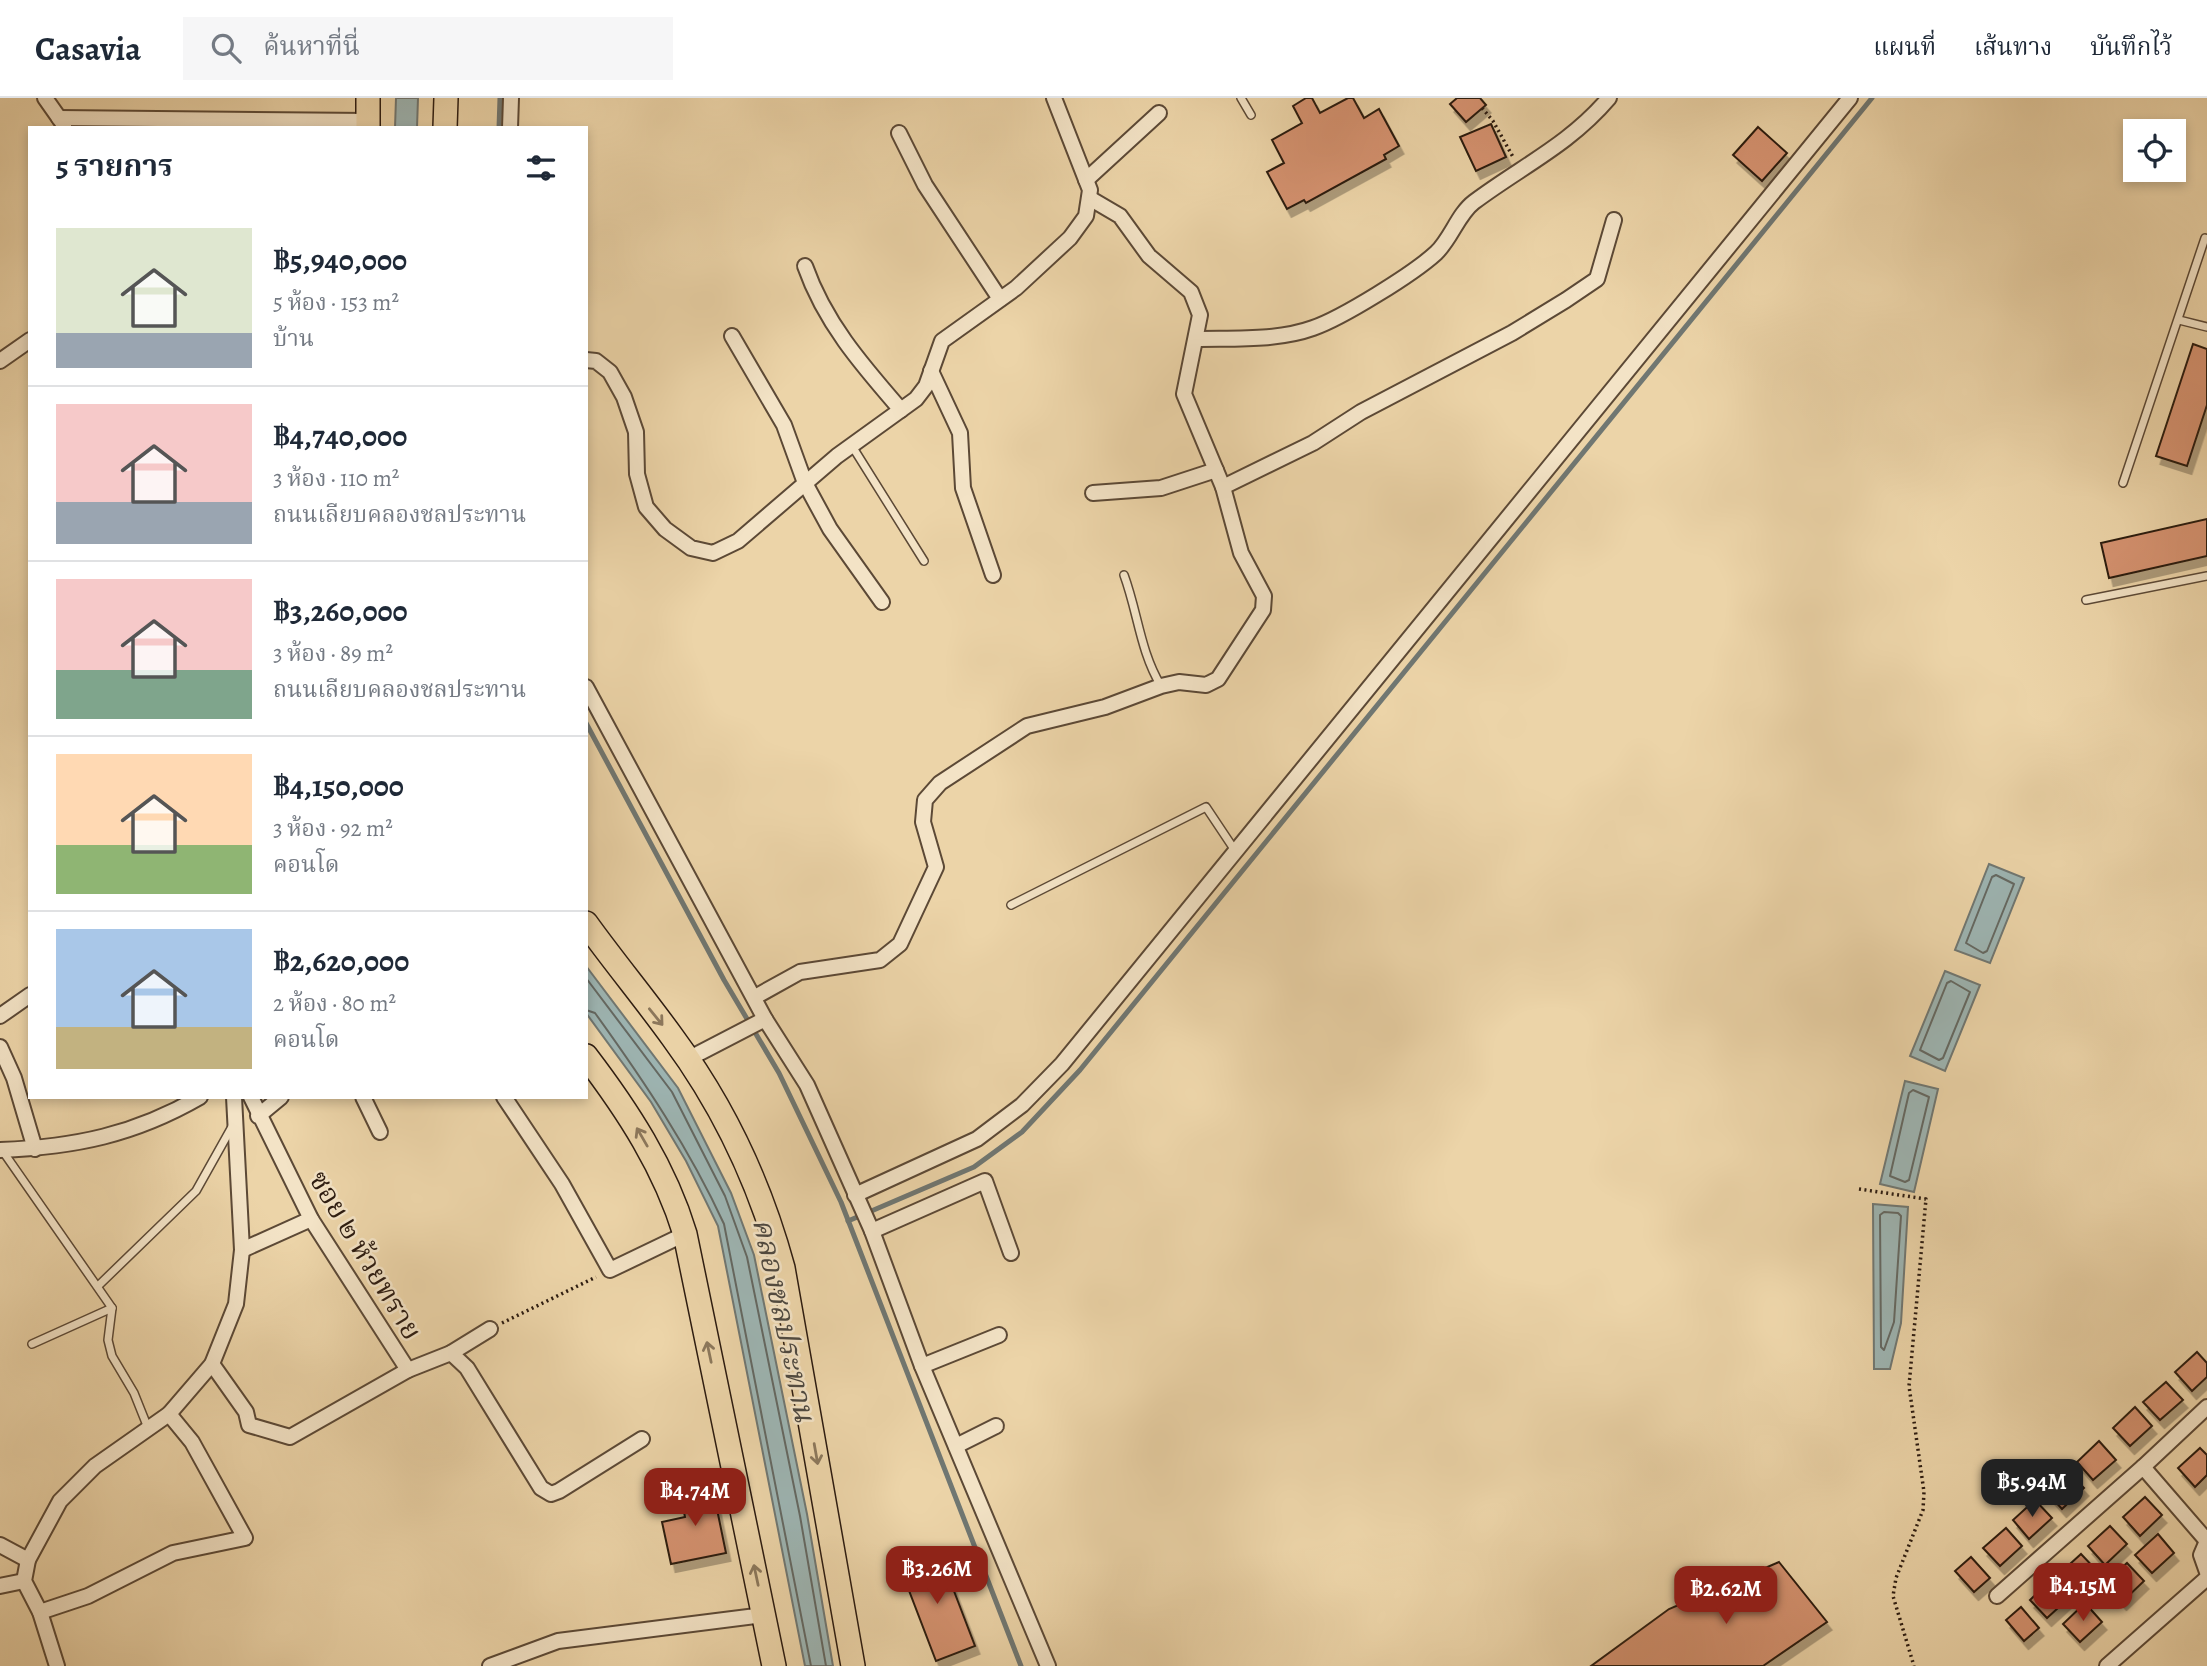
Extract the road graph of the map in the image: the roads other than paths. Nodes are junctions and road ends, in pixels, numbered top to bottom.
1 (45, 98) edge
2 (368, 98) edge
3 (446, 98) edge
4 (511, 98) edge
5 (1054, 98) edge
6 (1241, 98) edge
7 (1609, 98) edge
8 (1850, 98) edge
9 (1159, 113) dead end
10 (1251, 115) dead end
11 (63, 123) edge
12 (183, 124) edge
13 (368, 125) edge
14 (445, 126) edge
15 (510, 126) edge
16 (899, 133) dead end
17 (1086, 180) junction
18 (1091, 199) junction
19 (1614, 220) dead end
20 (2205, 238) dead end
21 (805, 266) dead end
22 (1000, 299) junction
23 (2179, 320) junction
24 (2207, 327) edge
25 (732, 335) dead end
26 (1196, 339) junction
27 (28, 341) edge
28 (588, 360) edge
29 (0, 361) edge
30 (931, 371) junction
31 (901, 410) junction
32 (852, 446) junction
33 (1216, 470) junction
34 (806, 483) junction
35 (2123, 483) dead end
36 (1223, 487) junction
37 (1093, 493) dead end
38 (924, 561) dead end
39 (993, 575) dead end
40 (1124, 575) dead end
41 (2207, 576) edge
42 (2086, 600) dead end
43 (882, 602) dead end
44 (1161, 686) junction
45 (588, 691) edge
46 (1236, 852) junction
47 (1011, 905) dead end
48 (588, 926) edge
49 (588, 934) edge
50 (626, 979) junction
51 (28, 996) edge
52 (755, 997) junction
53 (0, 1016) edge
54 (761, 1022) junction
55 (0, 1047) edge
56 (588, 1059) edge
57 (688, 1059) junction
58 (196, 1099) edge
59 (234, 1099) edge
60 (252, 1099) edge
61 (279, 1099) edge
62 (364, 1099) edge
63 (505, 1099) edge
64 (258, 1116) junction
65 (234, 1123) junction
66 (380, 1132) dead end
67 (35, 1149) junction
68 (1, 1150) edge
69 (855, 1195) junction
70 (311, 1219) junction
71 (869, 1225) junction
72 (685, 1234) junction
73 (242, 1250) junction
74 (1011, 1253) dead end
75 (98, 1286) junction
76 (112, 1308) junction
77 (490, 1329) road end
78 (999, 1335) dead end
79 (32, 1344) dead end
80 (451, 1353) junction
81 (212, 1364) junction
82 (922, 1366) junction
83 (408, 1370) junction
84 (2207, 1407) edge
85 (169, 1414) junction
86 (996, 1426) dead end
87 (148, 1428) junction
88 (642, 1439) dead end
89 (956, 1446) junction
90 (2143, 1467) junction
91 (2207, 1541) edge
92 (0, 1545) edge
93 (28, 1560) junction
94 (2207, 1572) edge
95 (2207, 1578) edge
96 (24, 1581) junction
97 (0, 1586) edge
98 (1997, 1596) dead end
99 (40, 1612) junction
100 (764, 1615) junction
101 (57, 1666) edge
102 (490, 1666) edge
103 (774, 1666) edge
104 (853, 1666) edge
105 (1048, 1666) edge
106 (2107, 1666) edge

1 - 11 street
2 - 13 main road
3 - 14 main road
4 - 15 street
5 - 17 street
6 - 10 lane
7 - 26 street
8 - 46 street
9 - 17 street
11 - 12 street
12 - 13 street
16 - 22 street
17 - 18 street
18 - 22 street
18 - 26 street
19 - 36 street
20 - 23 lane
21 - 31 street
22 - 30 street
23 - 24 lane
23 - 35 lane
25 - 34 street
26 - 33 street
27 - 29 street
28 - 34 street
30 - 31 street
30 - 39 street
31 - 32 street
32 - 34 street
32 - 38 lane
33 - 36 street
33 - 37 street
34 - 43 street
36 - 44 street
40 - 44 lane
41 - 42 lane
44 - 52 street
45 - 52 street
46 - 47 lane
46 - 69 street
48 - 50 main road
49 - 50 main road
50 -> 57 main road
51 - 53 street
52 - 54 street
54 - 57 street
54 - 69 street
55 - 67 street
72 -> 56 main road
57 -> 104 main road
58 - 67 street
59 - 65 street
60 - 64 street, ซอย ๒ ห้วยทราย
61 - 64 street
62 - 66 street
63 - 72 street
64 - 70 street, ซอย ๒ ห้วยทราย
65 - 73 street
65 - 75 lane
67 - 68 street
68 - 75 lane
69 - 71 street
70 - 73 street
70 - 83 street, ซอย ๒ ห้วยทราย
71 - 74 street
71 - 82 street
100 -> 72 main road
73 - 81 street
75 - 76 lane
76 - 79 lane
76 - 87 lane
77 - 80 street
78 - 82 street
80 - 83 street, ซอย ๒ ห้วยทราย
80 - 88 street, ซอย ๒ ห้วยทราย
81 - 83 street
81 - 85 street
82 - 89 street
84 - 90 street
85 - 87 street
85 - 99 street
86 - 89 street
87 - 93 street
89 - 105 street
90 - 91 street
90 - 98 street
91 - 94 street
92 - 93 street
93 - 96 street
95 - 106 street
96 - 97 street
96 - 99 street
99 - 101 street
100 - 102 street
100 - 103 main road

